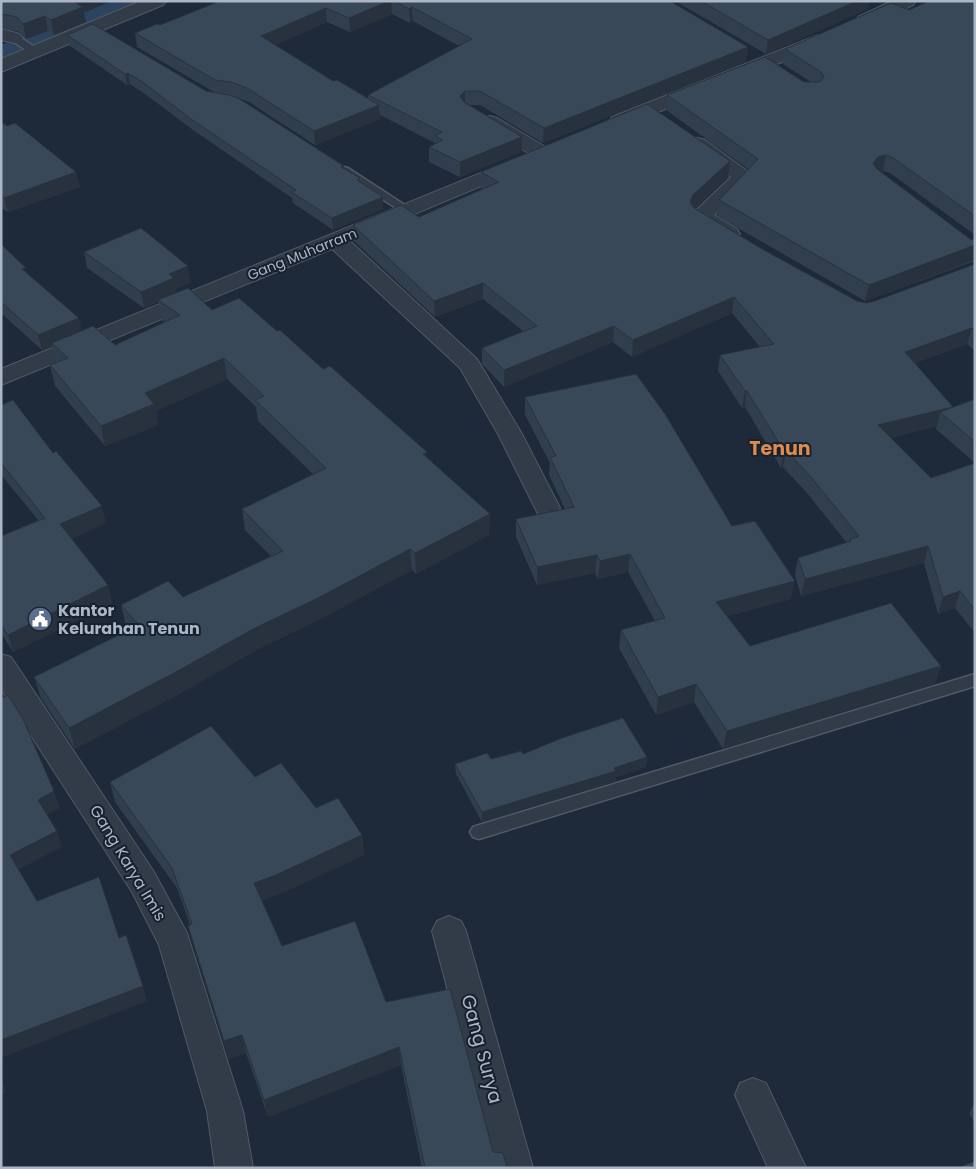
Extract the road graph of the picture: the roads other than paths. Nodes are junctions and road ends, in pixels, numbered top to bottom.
1 (907, 1) edge
2 (152, 2) edge
3 (11, 37) edge
4 (33, 51) junction
5 (1, 66) edge
6 (648, 109) junction
7 (472, 111) edge
8 (604, 127) edge
9 (334, 164) edge
10 (408, 210) junction
11 (336, 240) junction
12 (743, 244) edge
13 (1, 378) edge
14 (547, 508) dead end
15 (1, 665) edge
16 (975, 680) edge
17 (479, 832) dead end
18 (450, 931) dead end
19 (754, 1095) dead end
20 (234, 1168) edge
21 (514, 1168) edge
22 (787, 1168) edge

1 - 6 street
2 - 4 street
3 - 4 lane
4 - 5 street
6 - 8 street
6 - 12 street
7 - 10 street, Gang Muharram
9 - 10 lane
10 - 11 street, Gang Muharram
11 - 13 street, Gang Muharram
11 - 14 street
15 - 20 street, Gang Karya Imis
16 - 17 lane
18 - 21 street, Gang Surya
19 - 22 street

